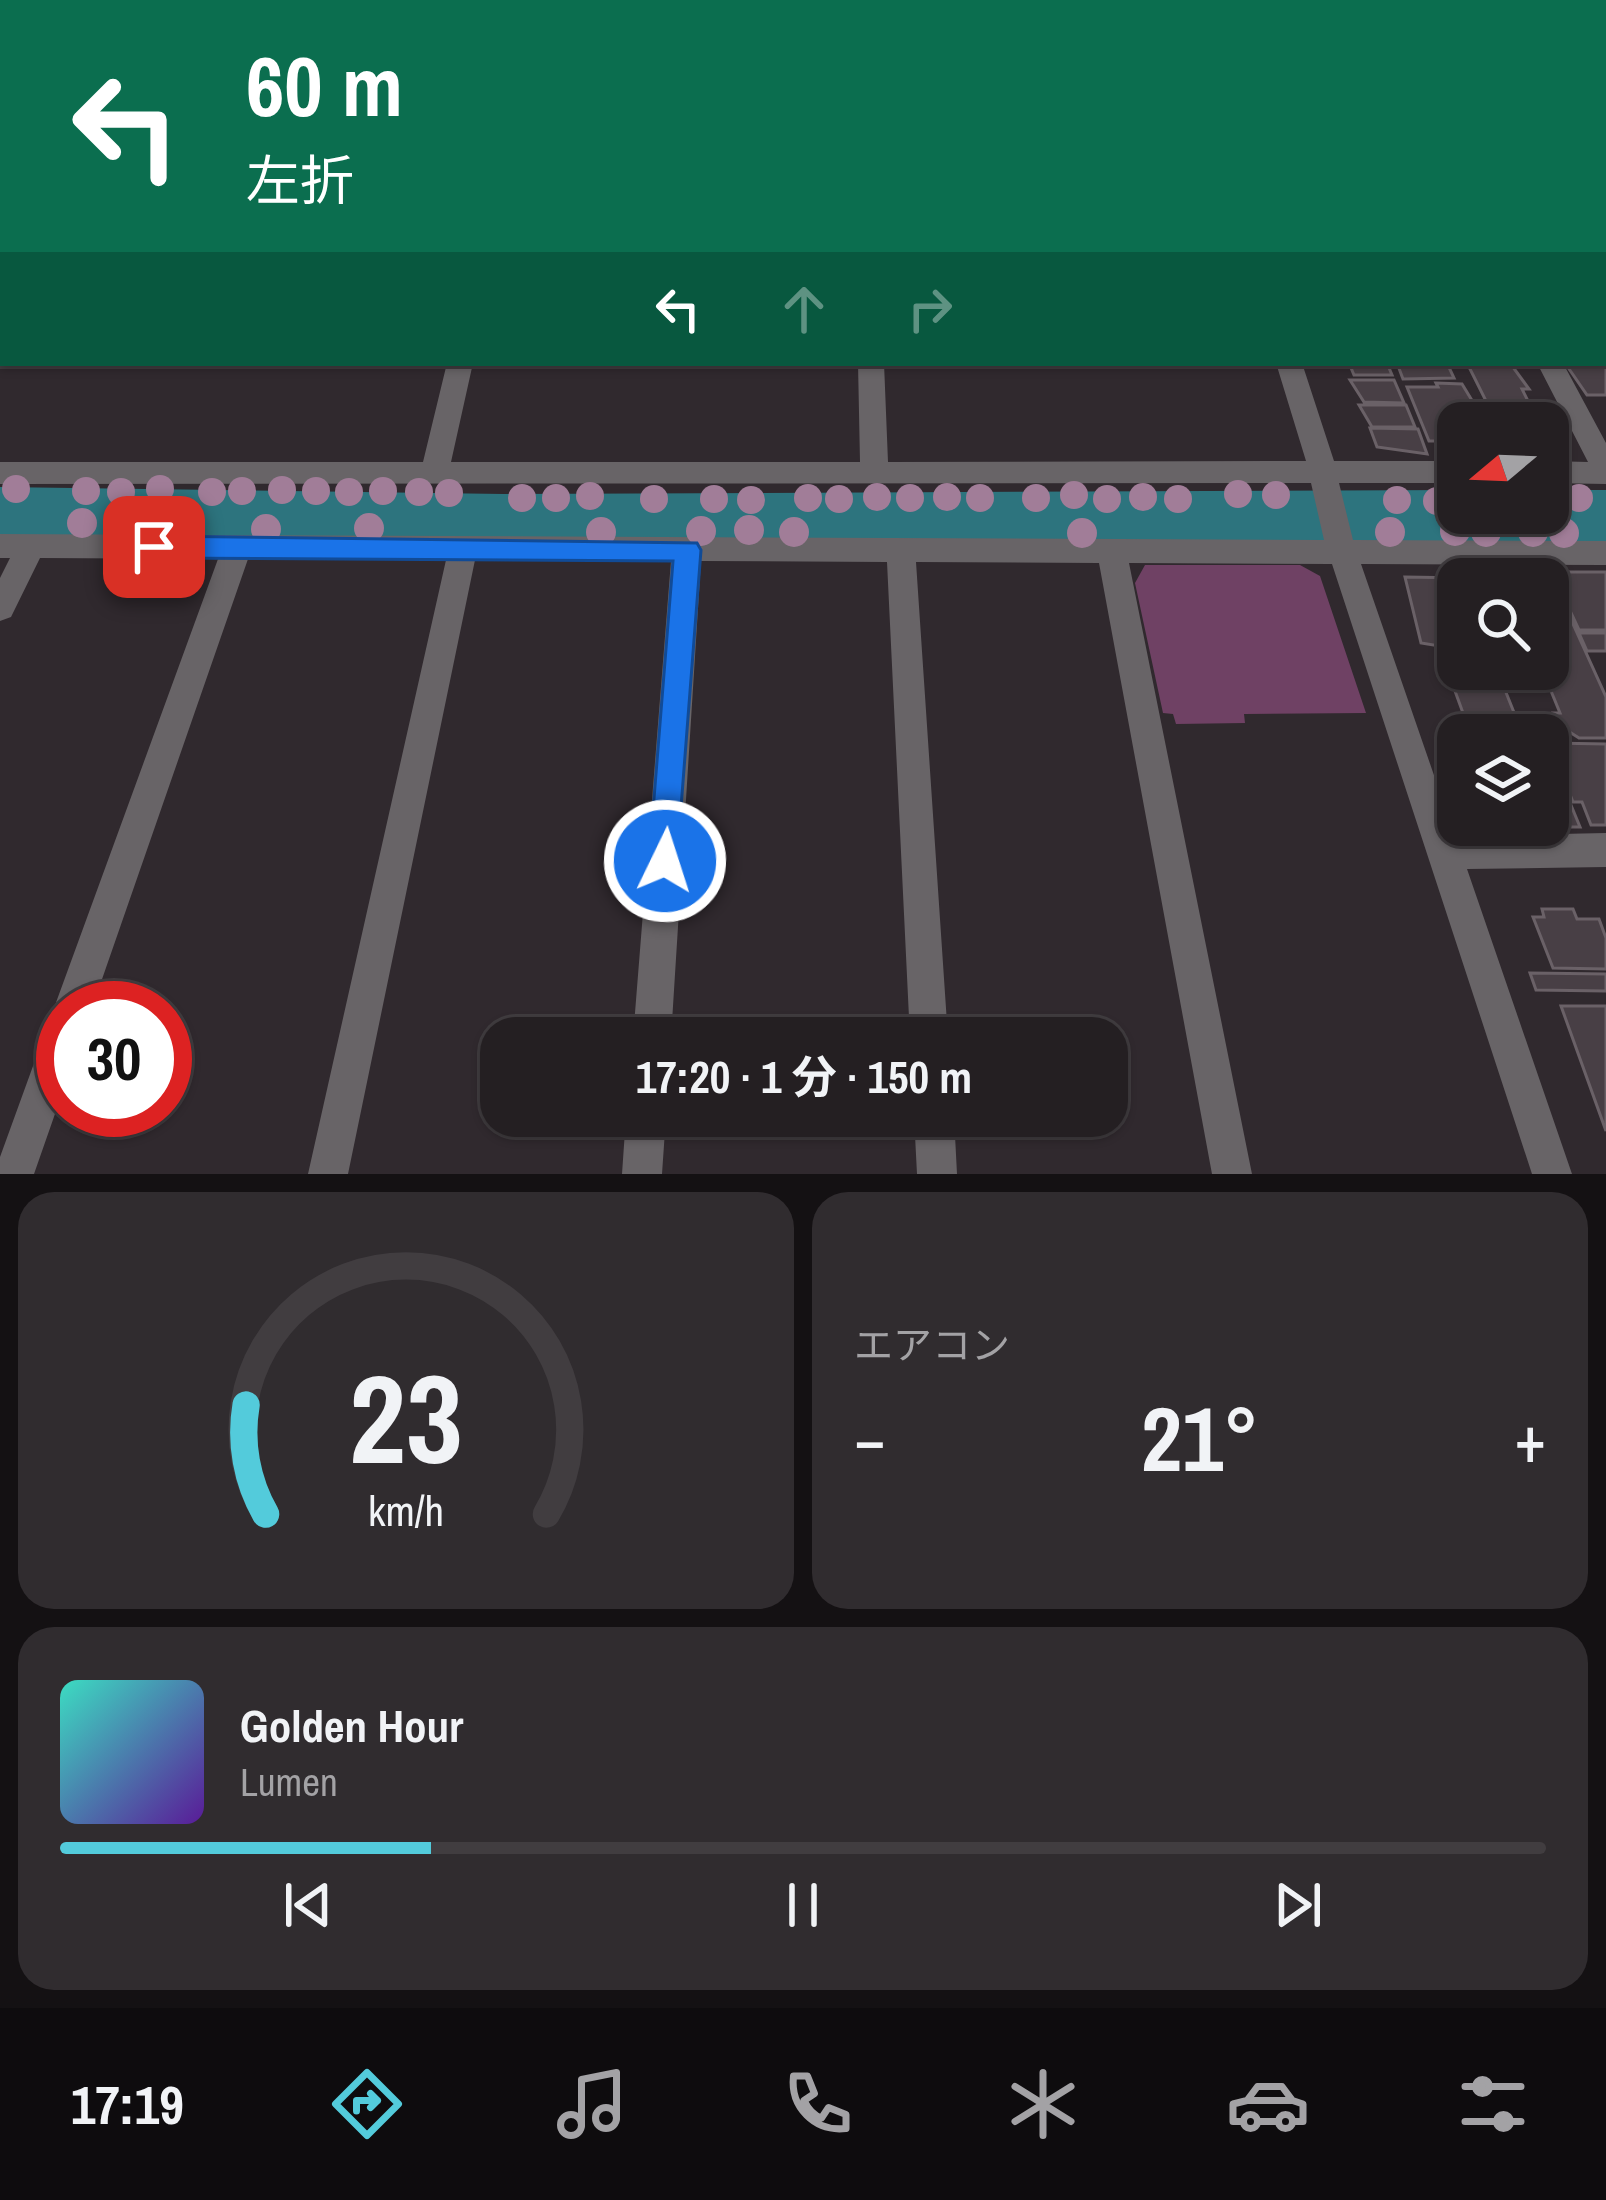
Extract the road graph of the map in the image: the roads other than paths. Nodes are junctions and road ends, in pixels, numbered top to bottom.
1 (459, 366) edge
2 (871, 366) edge
3 (1289, 366) edge
4 (1552, 366) edge
5 (874, 469) junction
6 (435, 470) junction
7 (1606, 471) edge
8 (1569, 472) edge
9 (0, 473) edge
10 (1437, 474) edge
11 (1323, 483) junction
12 (1340, 544) junction
13 (15, 546) edge
14 (237, 548) junction
15 (463, 549) junction
16 (687, 550) junction
17 (901, 552) junction
18 (1112, 553) junction
19 (1606, 553) edge
20 (0, 608) edge
21 (1606, 850) edge
22 (1444, 853) junction
23 (83, 981) edge
24 (654, 1017) edge
25 (928, 1017) edge
26 (36, 1112) edge
27 (645, 1137) edge
28 (935, 1137) edge
29 (14, 1174) edge
30 (328, 1174) edge
31 (642, 1174) edge
32 (937, 1174) edge
33 (1232, 1174) edge
34 (1552, 1174) edge

1 - 6 street
2 - 5 street
3 - 11 street
4 - 7 street
5 - 6 street
5 - 11 street
6 - 9 street
7 - 8 street
10 - 11 street
11 - 12 street
12 - 18 street
12 - 19 street
12 - 22 street
13 - 14 street
13 - 20 street
14 - 15 street
14 - 23 street
15 - 16 street
15 - 30 street
16 - 17 street
16 - 24 street
17 - 18 street
17 - 25 street
18 - 33 street
21 - 22 street
22 - 34 street
26 - 29 street
27 - 31 street
28 - 32 street

